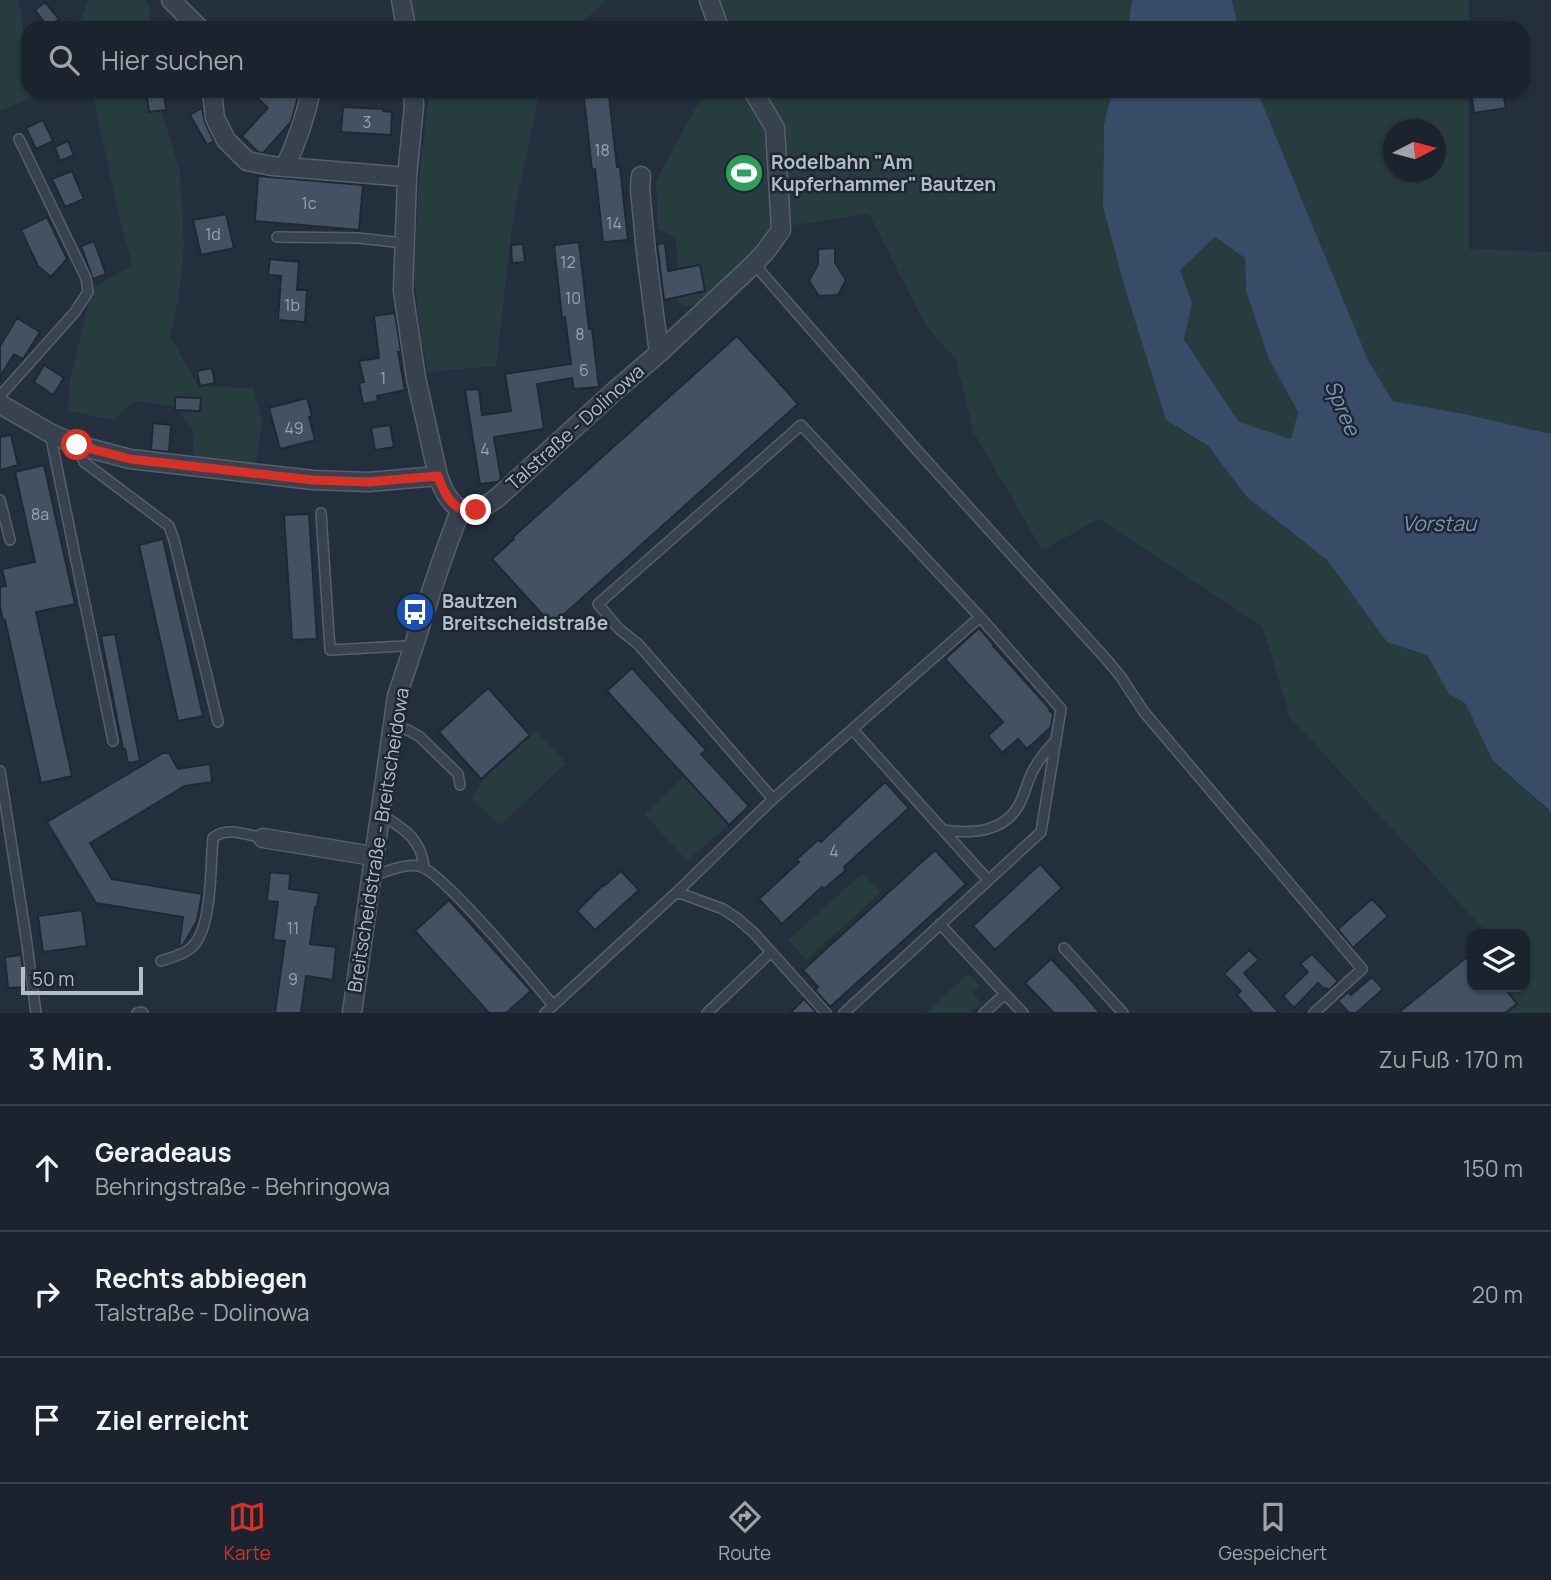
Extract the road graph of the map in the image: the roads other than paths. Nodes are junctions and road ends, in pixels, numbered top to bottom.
1 (171, 0) edge
2 (401, 0) edge
3 (709, 0) edge
4 (193, 21) edge
5 (405, 21) edge
6 (716, 21) edge
7 (213, 98) edge
8 (309, 98) edge
9 (414, 98) edge
10 (756, 98) edge
11 (19, 139) dead end
12 (285, 167) junction
13 (641, 176) dead end
14 (407, 177) junction
15 (277, 237) dead end
16 (404, 243) junction
17 (754, 264) junction
18 (659, 353) junction
19 (0, 396) edge
20 (0, 404) edge
21 (50, 433) junction
22 (77, 445) junction
23 (438, 476) junction
24 (0, 500) edge
25 (461, 509) junction
26 (321, 513) dead end
27 (10, 540) dead end
28 (980, 617) junction
29 (414, 647) junction
30 (219, 722) dead end
31 (392, 728) junction
32 (853, 730) junction
33 (1056, 739) junction
34 (113, 741) dead end
35 (0, 771) edge
36 (460, 785) dead end
37 (773, 799) junction
38 (379, 813) junction
39 (943, 830) junction
40 (263, 838) joint
41 (373, 856) junction
42 (424, 867) junction
43 (370, 877) junction
44 (988, 880) junction
45 (677, 892) junction
46 (940, 924) junction
47 (1064, 948) dead end
48 (771, 953) junction
49 (161, 961) dead end
50 (1005, 994) junction
51 (553, 1005) junction
52 (36, 1013) edge
53 (137, 1013) edge
54 (143, 1013) edge
55 (352, 1013) edge
56 (545, 1013) edge
57 (707, 1013) edge
58 (825, 1013) edge
59 (844, 1013) edge
60 (984, 1013) edge
61 (1023, 1013) edge
62 (1123, 1013) edge
63 (1314, 1013) edge

1 - 4 street
2 - 5 street
3 - 6 street
7 - 12 street
8 - 12 street
9 - 14 street
10 - 17 street, Talstraße - Dolinowa
11 - 19 lane
12 - 14 street
13 - 18 street, Talstraße - Dolinowa
14 - 16 street
15 - 16 lane
16 - 23 street
17 - 18 street, Talstraße - Dolinowa
17 - 63 lane
18 - 25 street, Talstraße - Dolinowa
20 - 21 street
21 - 22 street
21 - 34 lane
22 - 23 street
22 - 30 lane
23 - 25 street
24 - 27 lane
25 - 29 street, Breitscheidstraße - Breitscheidowa
26 - 29 lane
28 - 32 lane
28 - 33 lane
28 - 37 lane
29 - 31 street, Breitscheidstraße - Breitscheidowa
31 - 36 lane
31 - 38 street, Breitscheidstraße - Breitscheidowa
32 - 37 lane
32 - 39 lane
33 - 39 lane
33 - 44 lane
35 - 52 lane
37 - 45 lane
38 - 41 street, Breitscheidstraße - Breitscheidowa
38 - 42 lane
39 - 44 lane
40 - 41 street
40 - 49 lane
41 - 43 street, Breitscheidstraße - Breitscheidowa
42 - 43 lane
42 - 51 lane
43 - 55 street, Breitscheidstraße - Breitscheidowa
44 - 46 lane
45 - 48 lane
45 - 51 lane
46 - 50 lane
46 - 59 lane
47 - 62 lane
48 - 57 lane
48 - 58 lane
50 - 60 lane
50 - 61 lane
51 - 56 lane
53 - 54 lane

